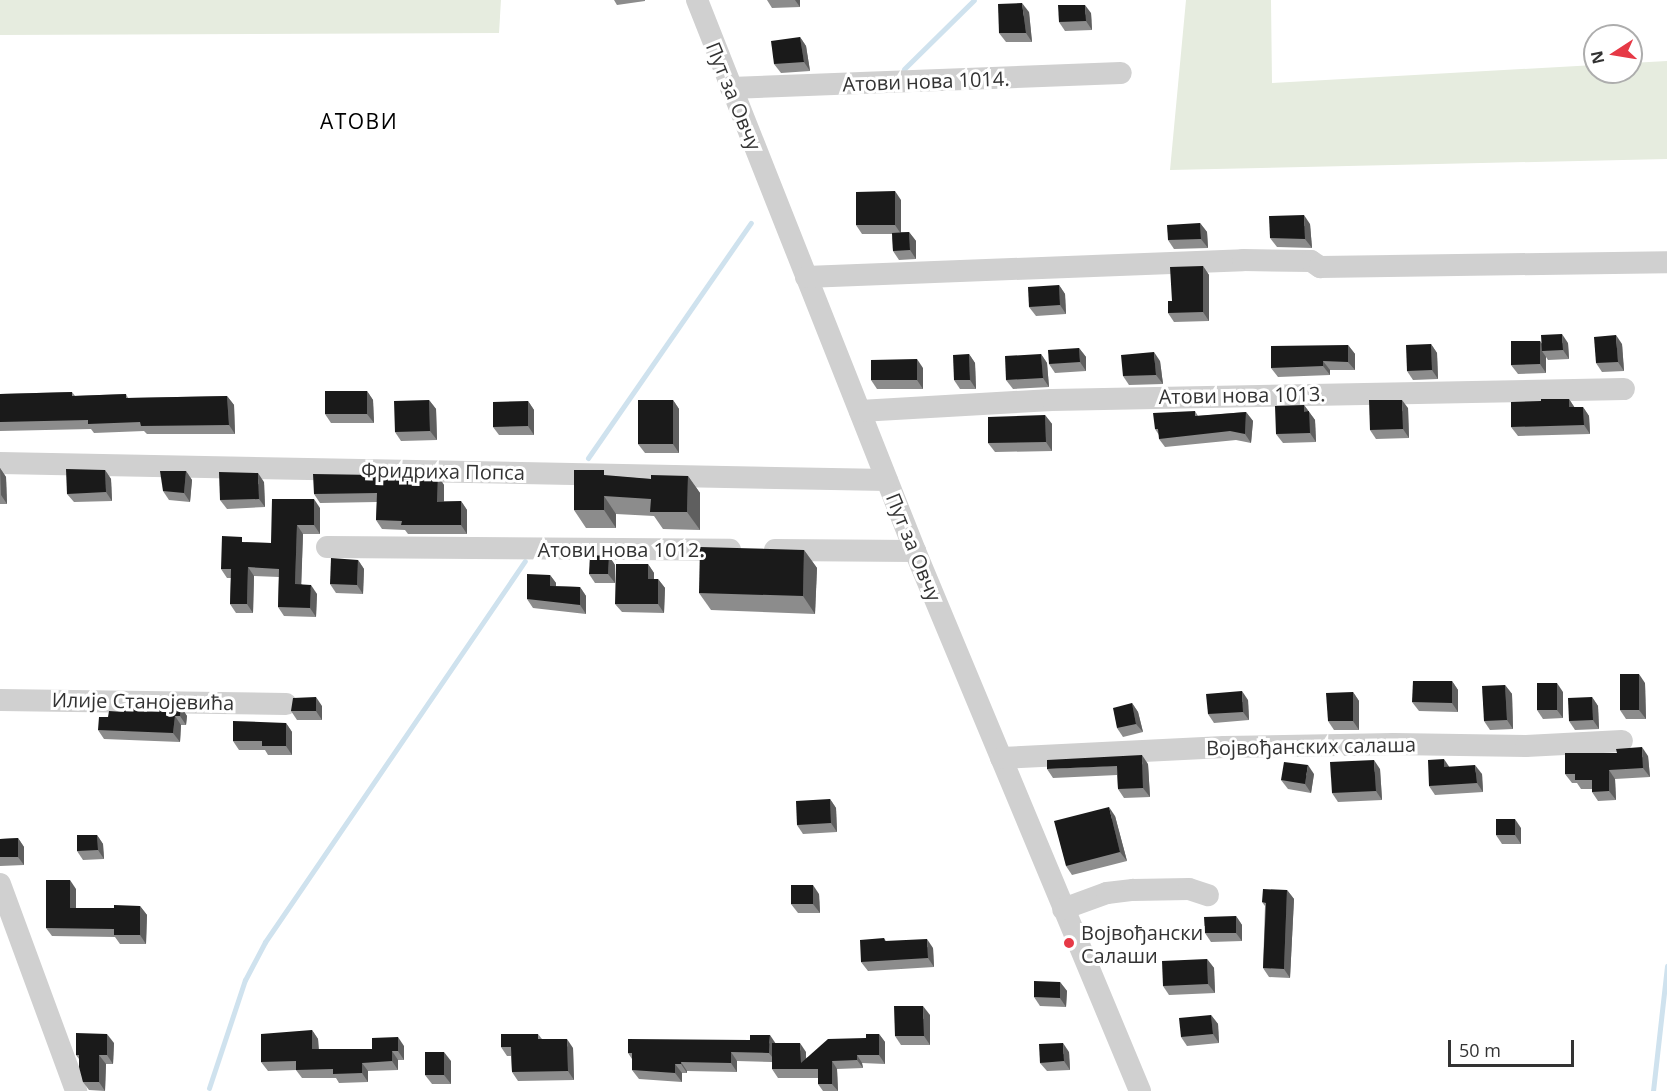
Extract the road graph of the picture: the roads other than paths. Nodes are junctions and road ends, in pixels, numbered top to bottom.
1 (697, 0) edge
2 (1121, 74) dead end
3 (731, 88) junction
4 (1667, 262) edge
5 (806, 277) junction
6 (1624, 388) dead end
7 (861, 411) junction
8 (0, 463) edge
9 (887, 480) junction
10 (327, 547) dead end
11 (915, 551) junction
12 (0, 700) edge
13 (286, 705) dead end
14 (1622, 741) dead end
15 (1001, 758) junction
16 (0, 884) edge
17 (1208, 895) dead end
18 (1064, 909) junction
19 (76, 1091) edge
20 (1140, 1091) edge

1 - 3 street, Пут за Овчу
2 - 3 street, Атови нова 1014.
3 - 5 street, Пут за Овчу
4 - 5 street
5 - 7 street, Пут за Овчу
6 - 7 street, Атови нова 1013.
7 - 9 street, Пут за Овчу
8 - 9 street, Фридриха Попса
9 - 11 street, Пут за Овчу
10 - 11 street, Атови нова 1012.
11 - 15 street, Пут за Овчу
12 - 13 street, Илије Станојевића
14 - 15 street, Војвођанских салаша
15 - 18 street, Пут за Овчу
16 - 19 street
17 - 18 street
18 - 20 street, Пут за Овчу

